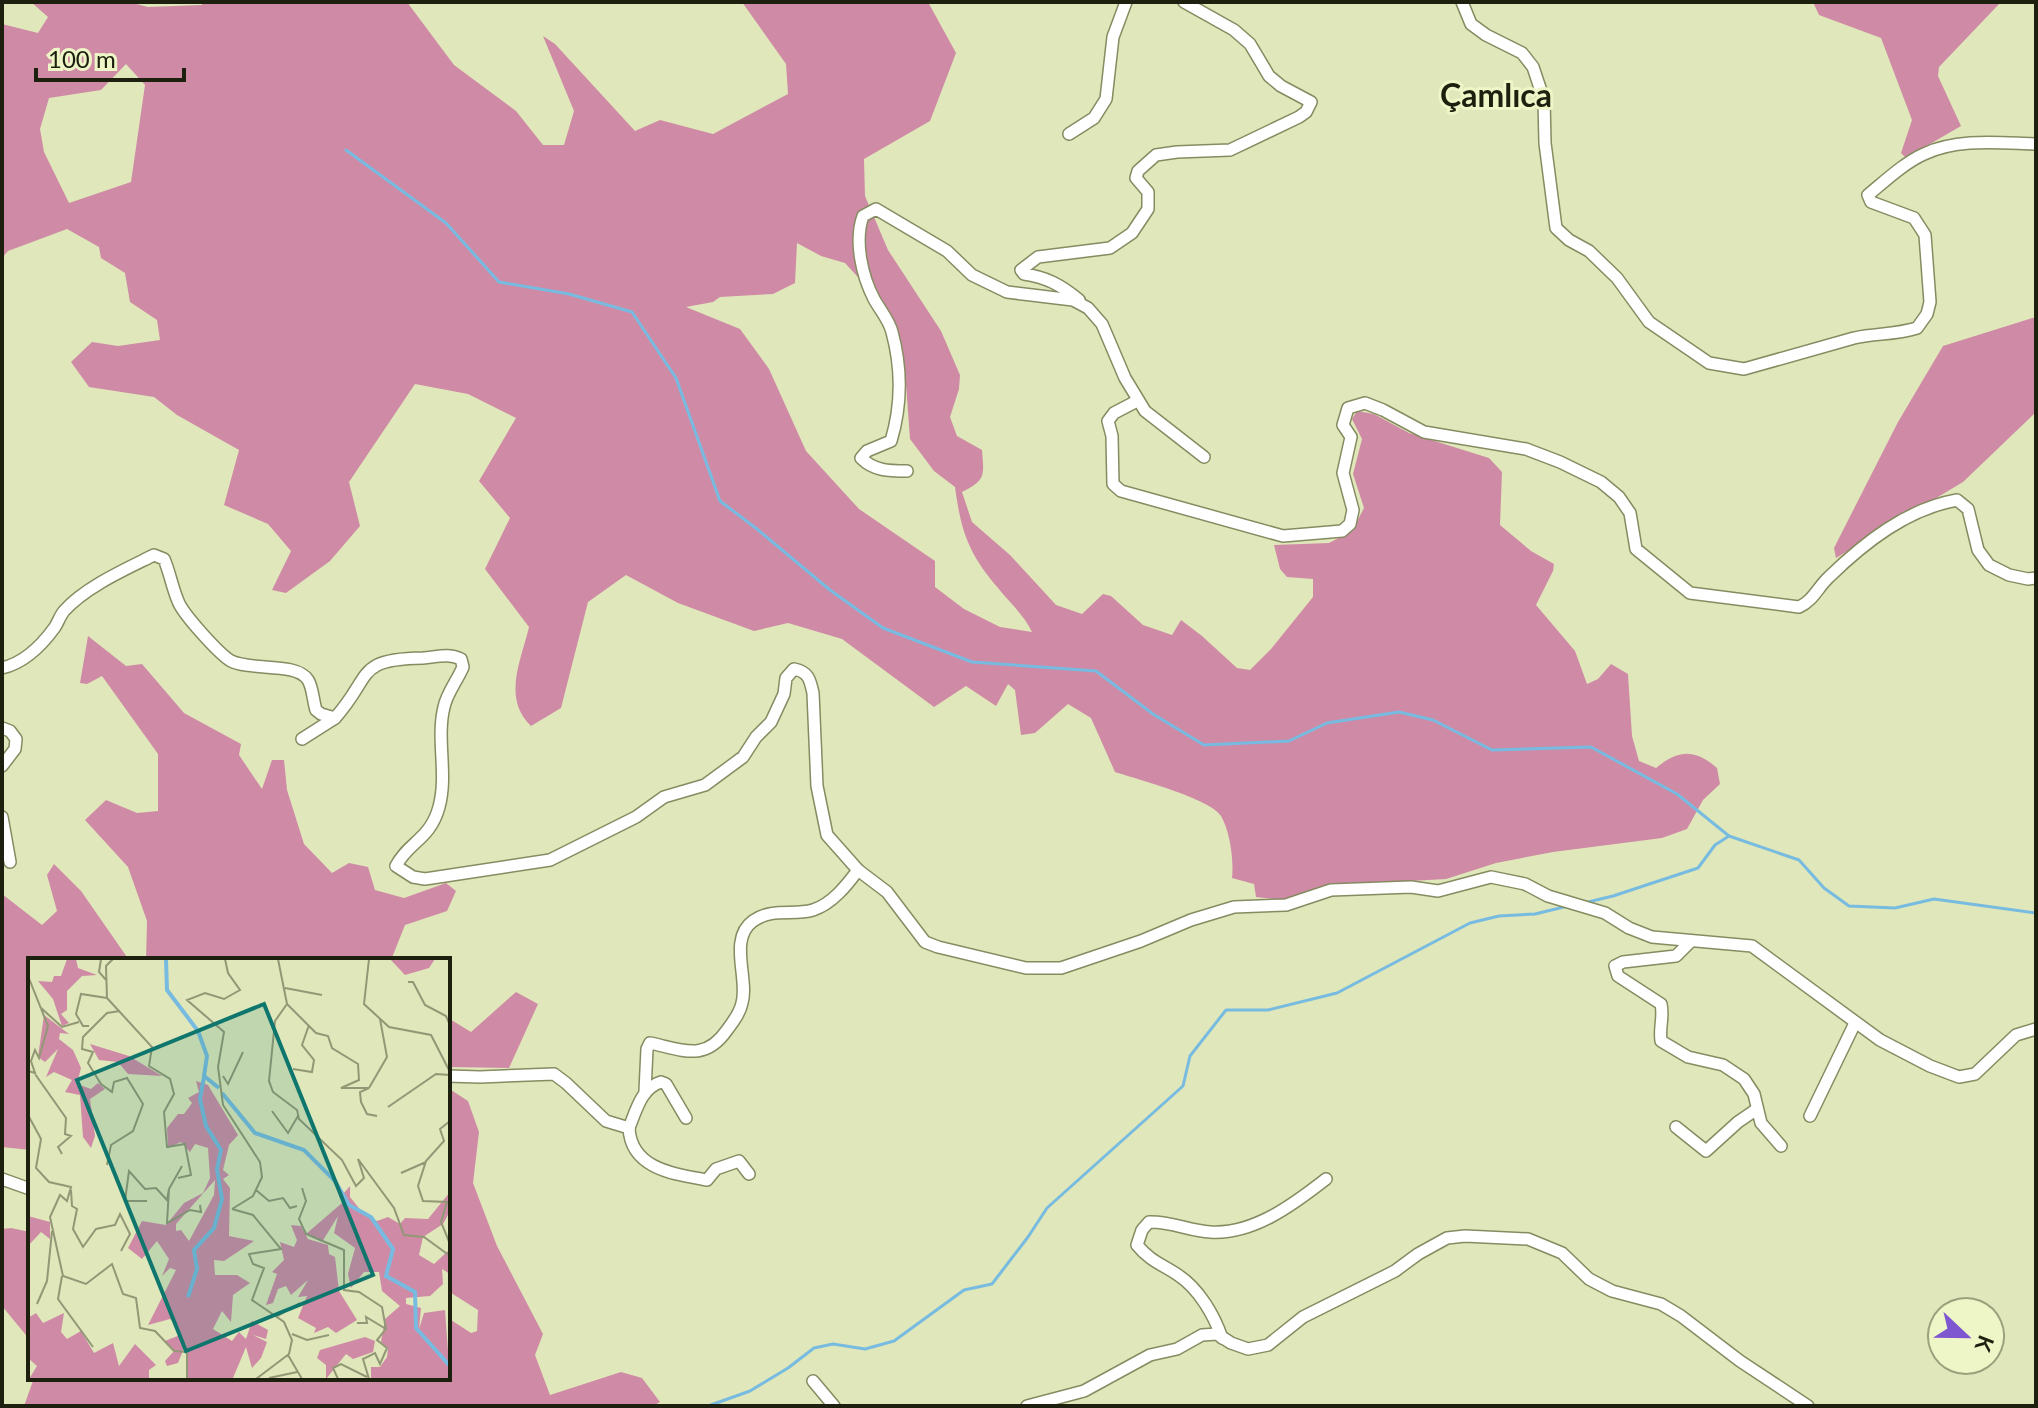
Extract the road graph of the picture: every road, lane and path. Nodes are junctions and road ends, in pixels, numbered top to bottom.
1 (1126, 2) edge
2 (1184, 2) edge
3 (1462, 2) edge
4 (1069, 134) dead end
5 (2036, 144) edge
6 (1088, 308) junction
7 (1137, 401) junction
8 (1204, 457) dead end
9 (907, 471) dead end
10 (2036, 578) edge
11 (2, 668) edge
12 (335, 718) junction
13 (2, 728) edge
14 (302, 739) dead end
15 (2, 766) edge
16 (2, 815) edge
17 (10, 862) dead end
18 (858, 870) junction
19 (1691, 941) junction
20 (1855, 1023) junction
21 (2036, 1029) edge
22 (450, 1076) edge
23 (645, 1091) junction
24 (1757, 1109) junction
25 (1810, 1116) dead end
26 (686, 1118) dead end
27 (1676, 1127) dead end
28 (629, 1128) junction
29 (1781, 1146) dead end
30 (749, 1174) dead end
31 (2, 1179) edge
32 (1326, 1179) dead end
33 (28, 1188) edge
34 (1222, 1338) junction
35 (813, 1381) dead end
36 (834, 1406) edge
37 (1027, 1406) edge
38 (1808, 1406) edge

1 - 4 street
2 - 6 street
3 - 5 street
6 - 7 street
6 - 9 street
7 - 8 street
7 - 10 street
11 - 12 street
12 - 14 street
12 - 18 street
13 - 15 street
16 - 17 street
18 - 19 street
18 - 23 street
19 - 20 street
19 - 24 street
20 - 21 street
20 - 25 street
22 - 28 street
23 - 26 street
23 - 28 street
24 - 27 street
24 - 29 street
28 - 30 street
31 - 33 street
32 - 34 street
34 - 37 street
34 - 38 street
35 - 36 street

